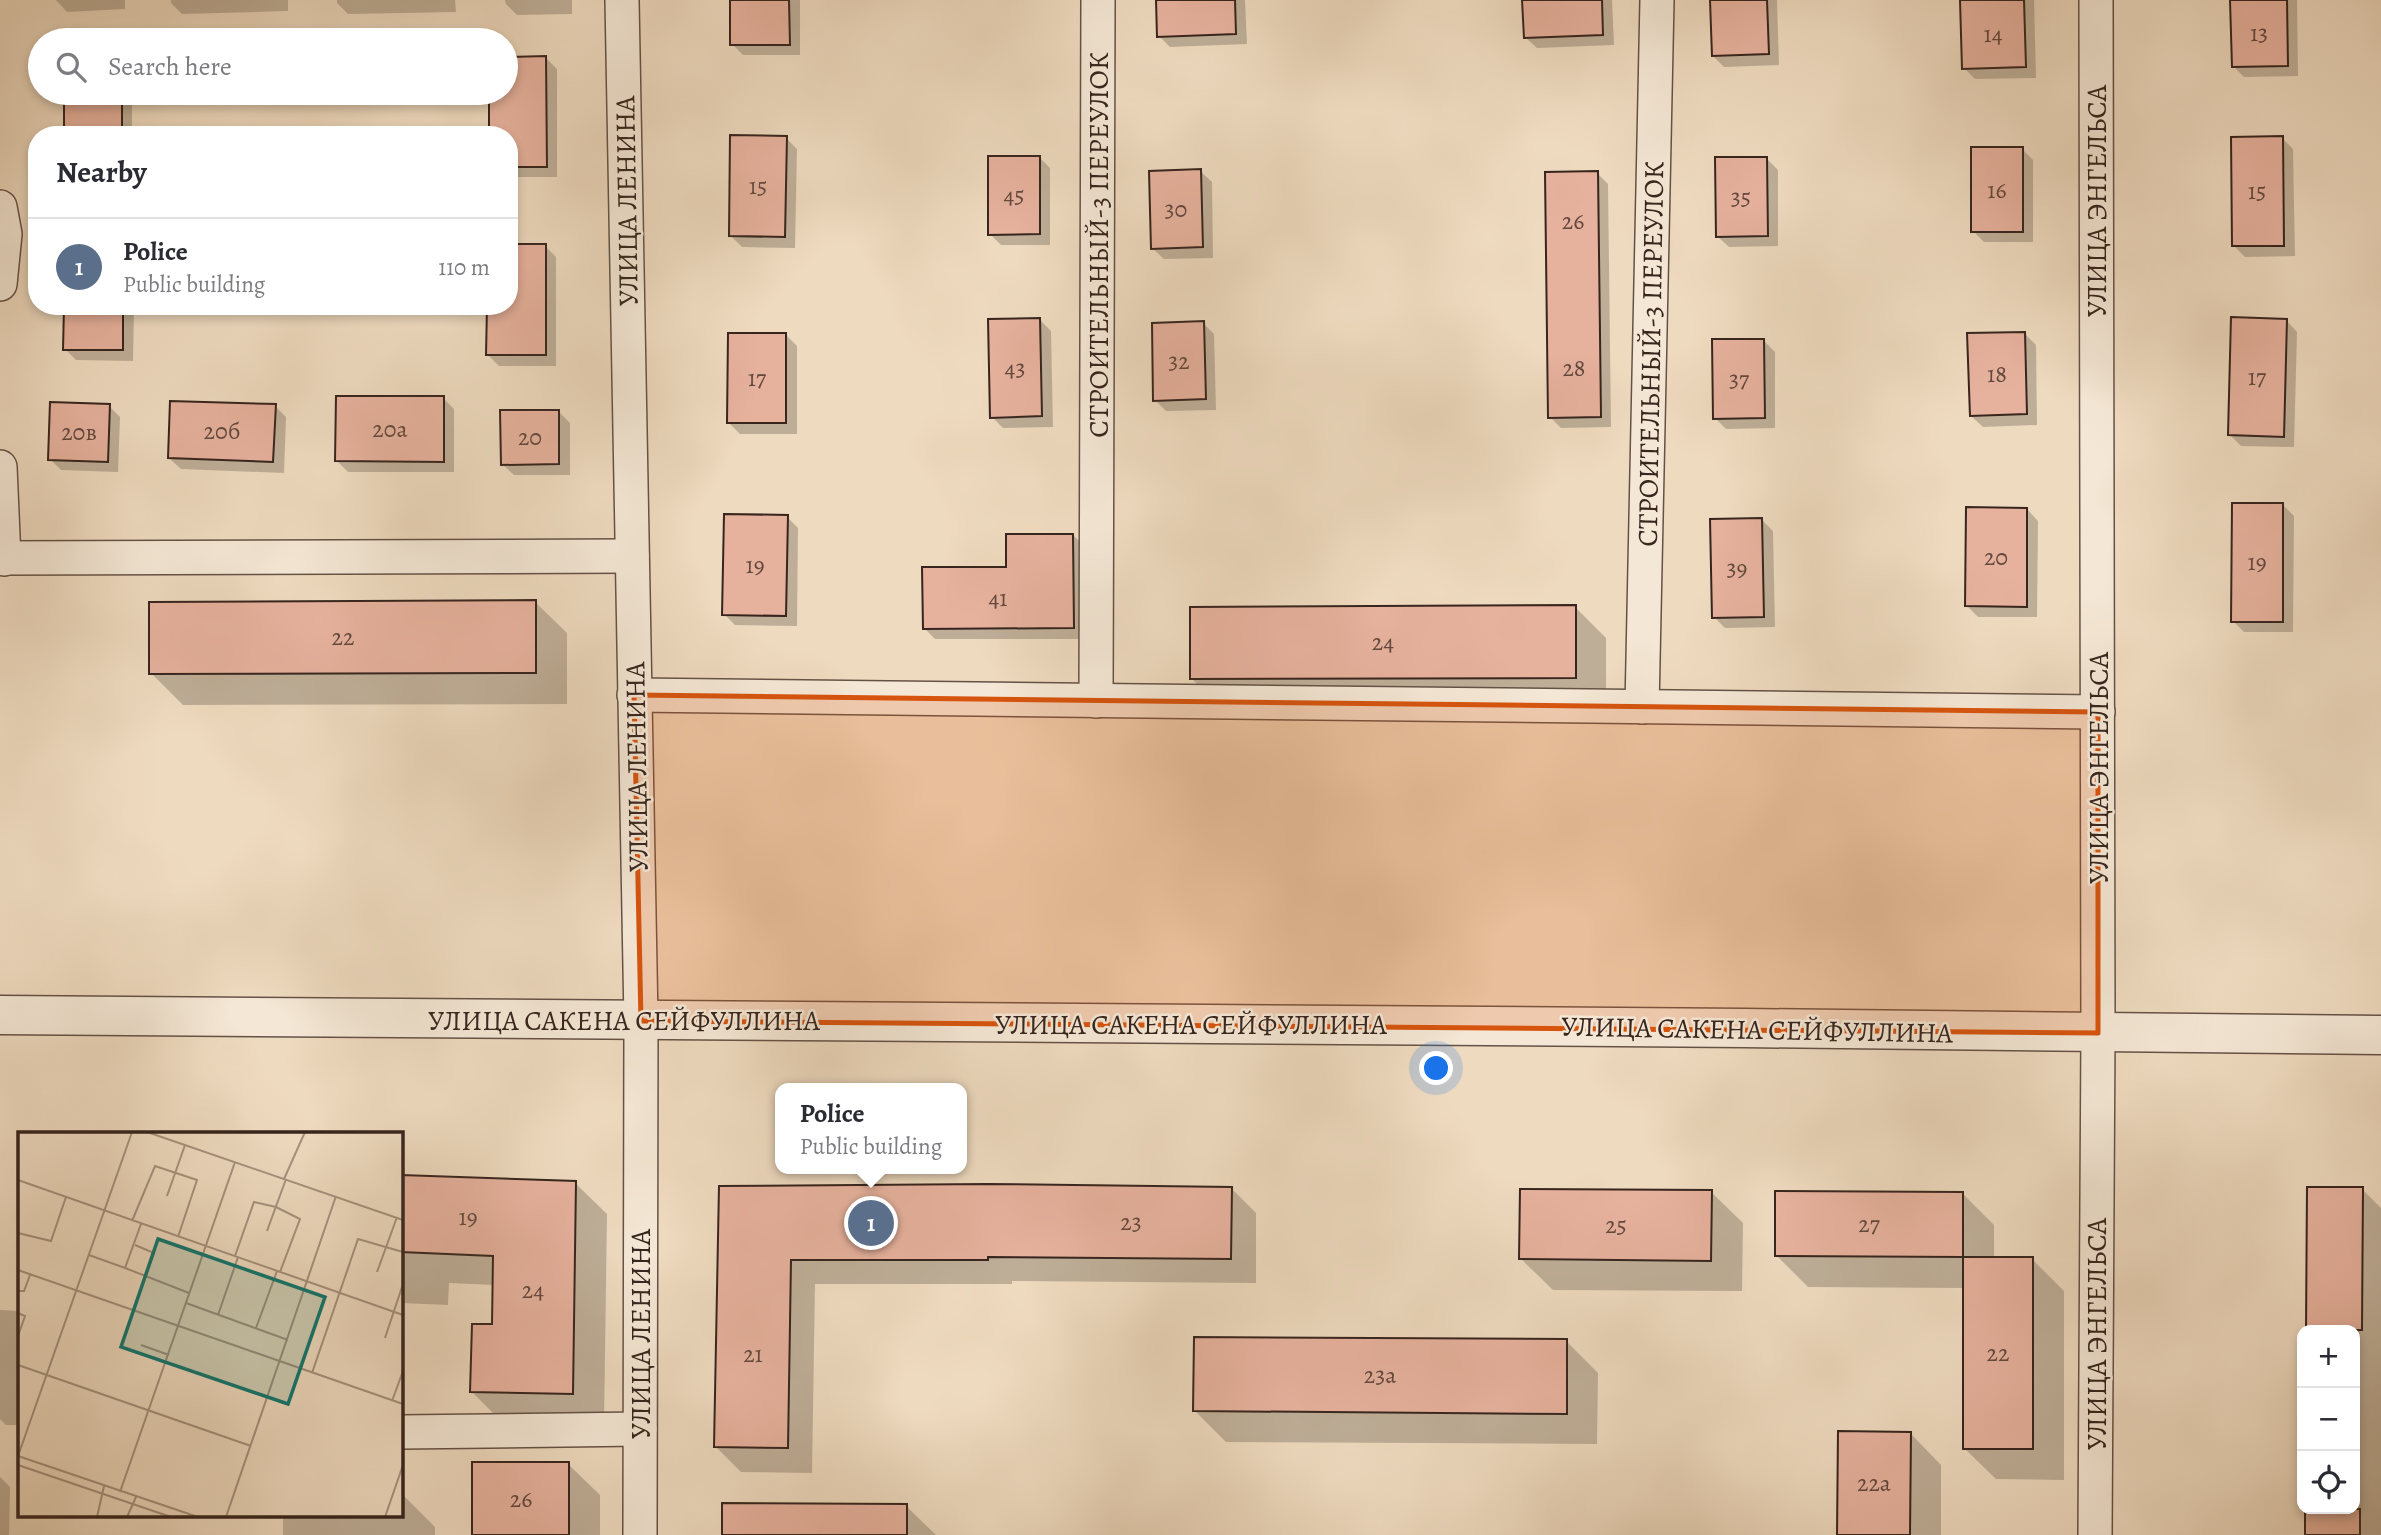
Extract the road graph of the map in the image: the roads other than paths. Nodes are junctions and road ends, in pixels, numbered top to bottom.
1 (622, 0) edge
2 (1098, 0) edge
3 (1657, 0) edge
4 (2096, 0) edge
5 (0, 207) edge
6 (0, 284) edge
7 (0, 467) edge
8 (632, 556) junction
9 (2, 559) edge
10 (634, 695) junction
11 (1096, 701) junction
12 (1642, 707) junction
13 (2098, 712) junction
14 (0, 1015) edge
15 (640, 1021) junction
16 (2098, 1033) junction
17 (2381, 1035) edge
18 (640, 1429) junction
19 (402, 1432) edge
20 (640, 1535) edge
21 (2095, 1535) edge

1 - 8 street, УЛИЦА ЛЕНИНА
2 - 11 street, СТРОИТЕЛЬНЫЙ-3 ПЕРЕУЛОК
3 - 12 street, СТРОИТЕЛЬНЫЙ-3 ПЕРЕУЛОК
4 - 13 street, УЛИЦА ЭНГЕЛЬСА
5 - 6 street
7 - 9 street
8 - 9 street
8 - 10 street, УЛИЦА ЛЕНИНА
10 - 11 street
10 - 15 street, УЛИЦА ЛЕНИНА
11 - 12 street
12 - 13 street
13 - 16 street, УЛИЦА ЭНГЕЛЬСА
14 - 15 street, УЛИЦА САКЕНА СЕЙФУЛЛИНА
15 - 16 street, УЛИЦА САКЕНА СЕЙФУЛЛИНА
15 - 18 street, УЛИЦА ЛЕНИНА
16 - 17 street, УЛИЦА САКЕНА СЕЙФУЛЛИНА
16 - 21 street, УЛИЦА ЭНГЕЛЬСА
18 - 19 street
18 - 20 street, УЛИЦА ЛЕНИНА

